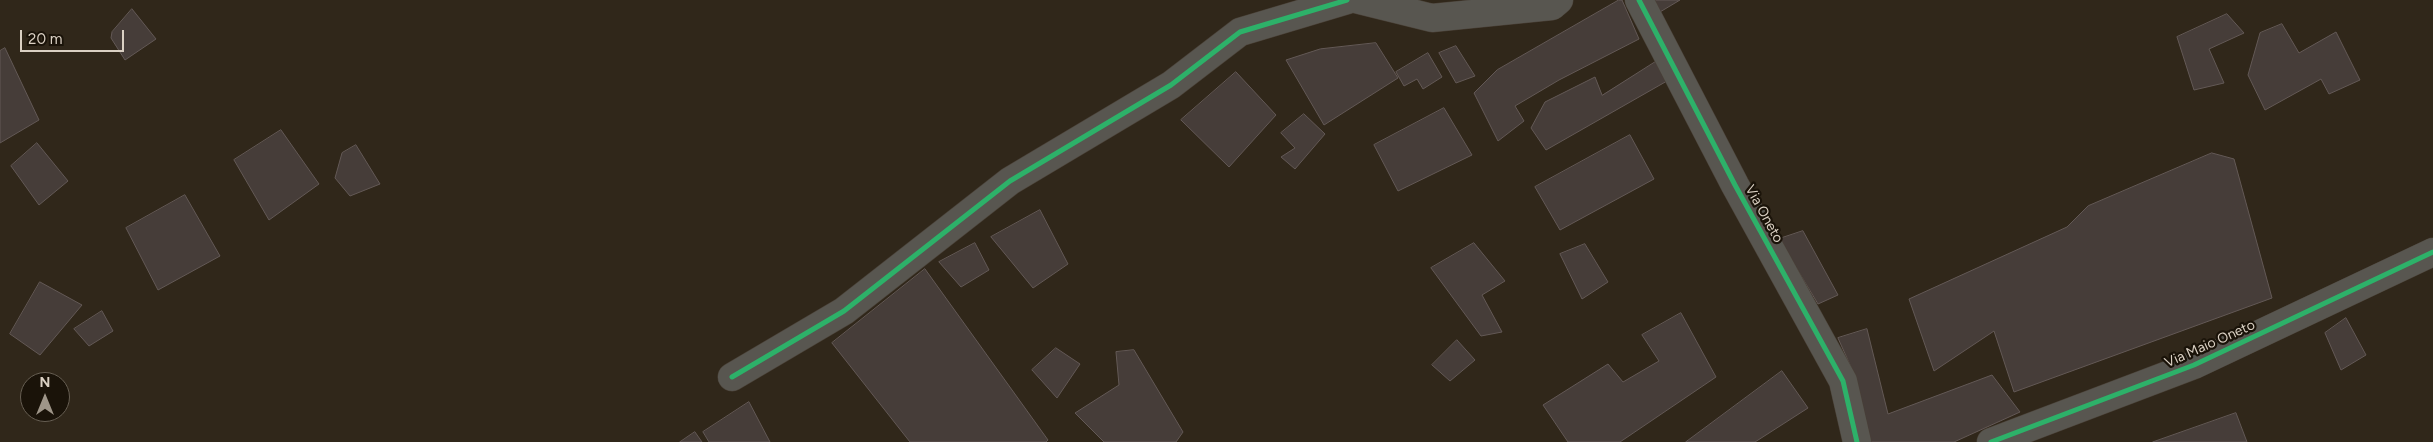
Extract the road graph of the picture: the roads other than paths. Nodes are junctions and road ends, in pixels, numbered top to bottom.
1 (1347, 0) edge
2 (1359, 0) edge
3 (1559, 0) edge
4 (1639, 0) edge
5 (2433, 252) edge
6 (732, 377) dead end
7 (1857, 442) edge
8 (1991, 442) edge

1 - 6 street
2 - 3 street
4 - 7 street, Via Oneto
5 - 8 street, Via Maio Oneto

